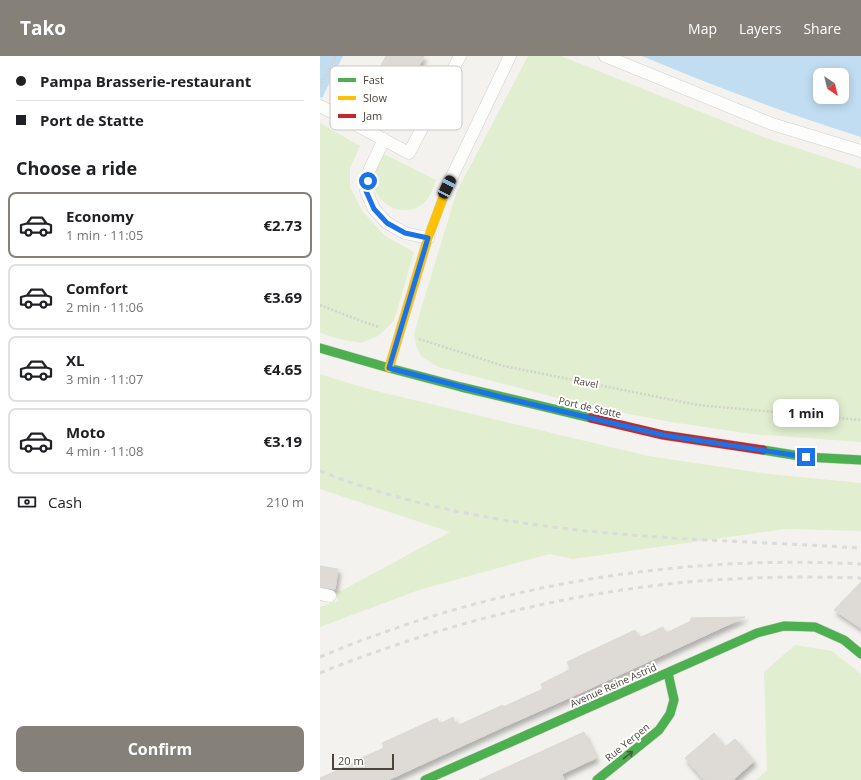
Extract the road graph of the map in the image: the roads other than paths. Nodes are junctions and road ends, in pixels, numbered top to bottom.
1 (460, 56) edge
2 (510, 56) edge
3 (605, 56) edge
4 (455, 66) edge
5 (320, 106) edge
6 (330, 111) edge
7 (367, 130) edge
8 (421, 130) edge
9 (384, 139) junction
10 (861, 150) edge
11 (447, 187) joint
12 (428, 238) junction
13 (320, 348) edge
14 (389, 368) junction
15 (861, 460) edge
16 (861, 654) edge
17 (668, 673) junction
18 (424, 780) edge
19 (597, 780) edge

1 - 4 lane
2 - 11 lane
3 - 10 lane
5 - 6 lane
7 - 9 lane
8 - 9 lane
9 - 12 lane
11 - 12 street
12 - 14 street
13 - 14 street, Port de Statte
14 - 15 street, Port de Statte
16 - 17 street, Avenue Reine Astrid
17 - 18 street, Avenue Reine Astrid
19 -> 17 street, Rue Yerpen

